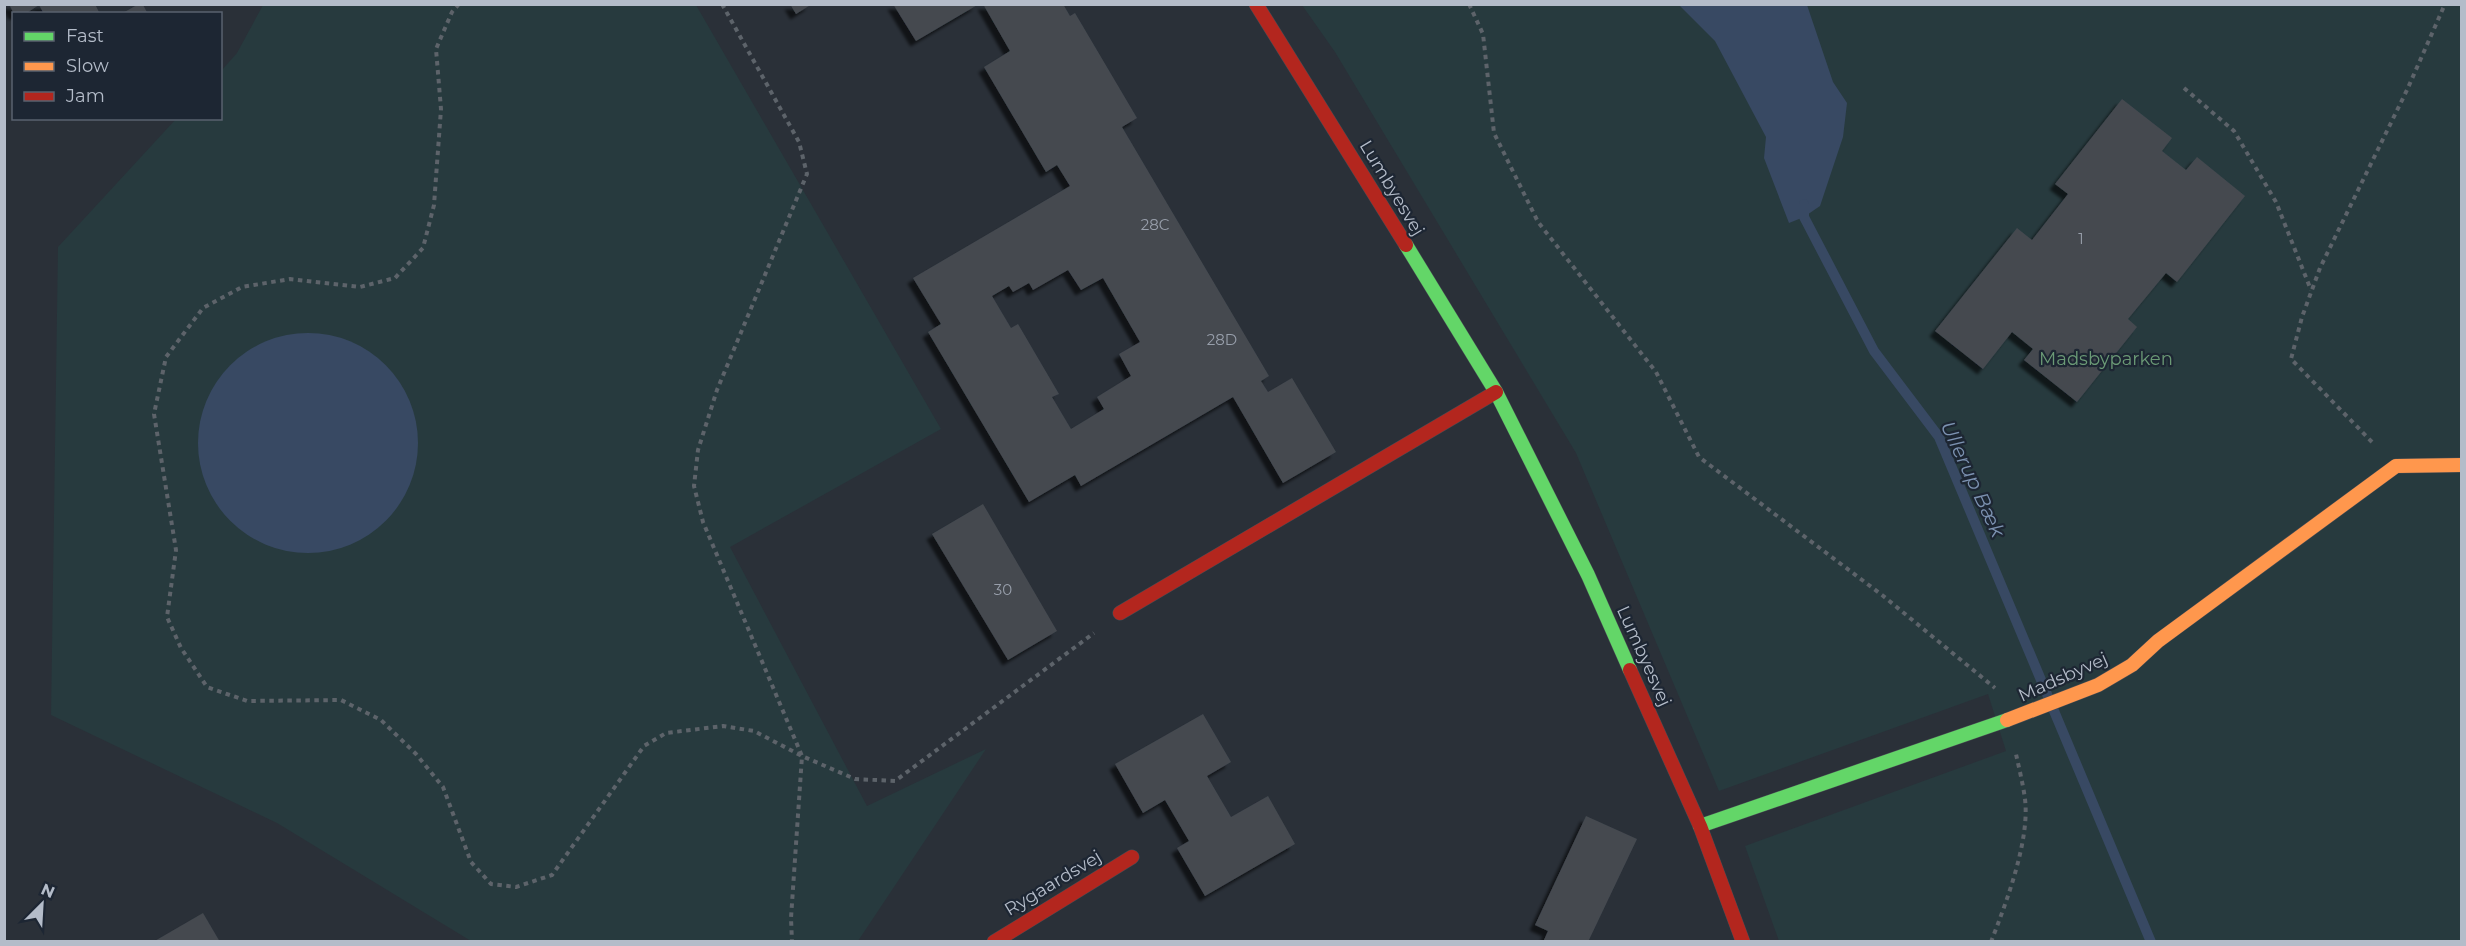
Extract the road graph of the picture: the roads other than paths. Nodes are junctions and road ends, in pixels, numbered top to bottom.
1 (1257, 4) edge
2 (1496, 392) junction
3 (2462, 465) edge
4 (1120, 613) road end
5 (1700, 826) junction
6 (1132, 857) dead end
7 (994, 942) edge
8 (1743, 942) edge

1 - 2 street, Lumbyesvej
2 - 4 street
2 - 5 street, Lumbyesvej
3 - 5 street, Madsbyvej
5 - 8 street, Lumbyesvej
6 - 7 street, Rygaardsvej

